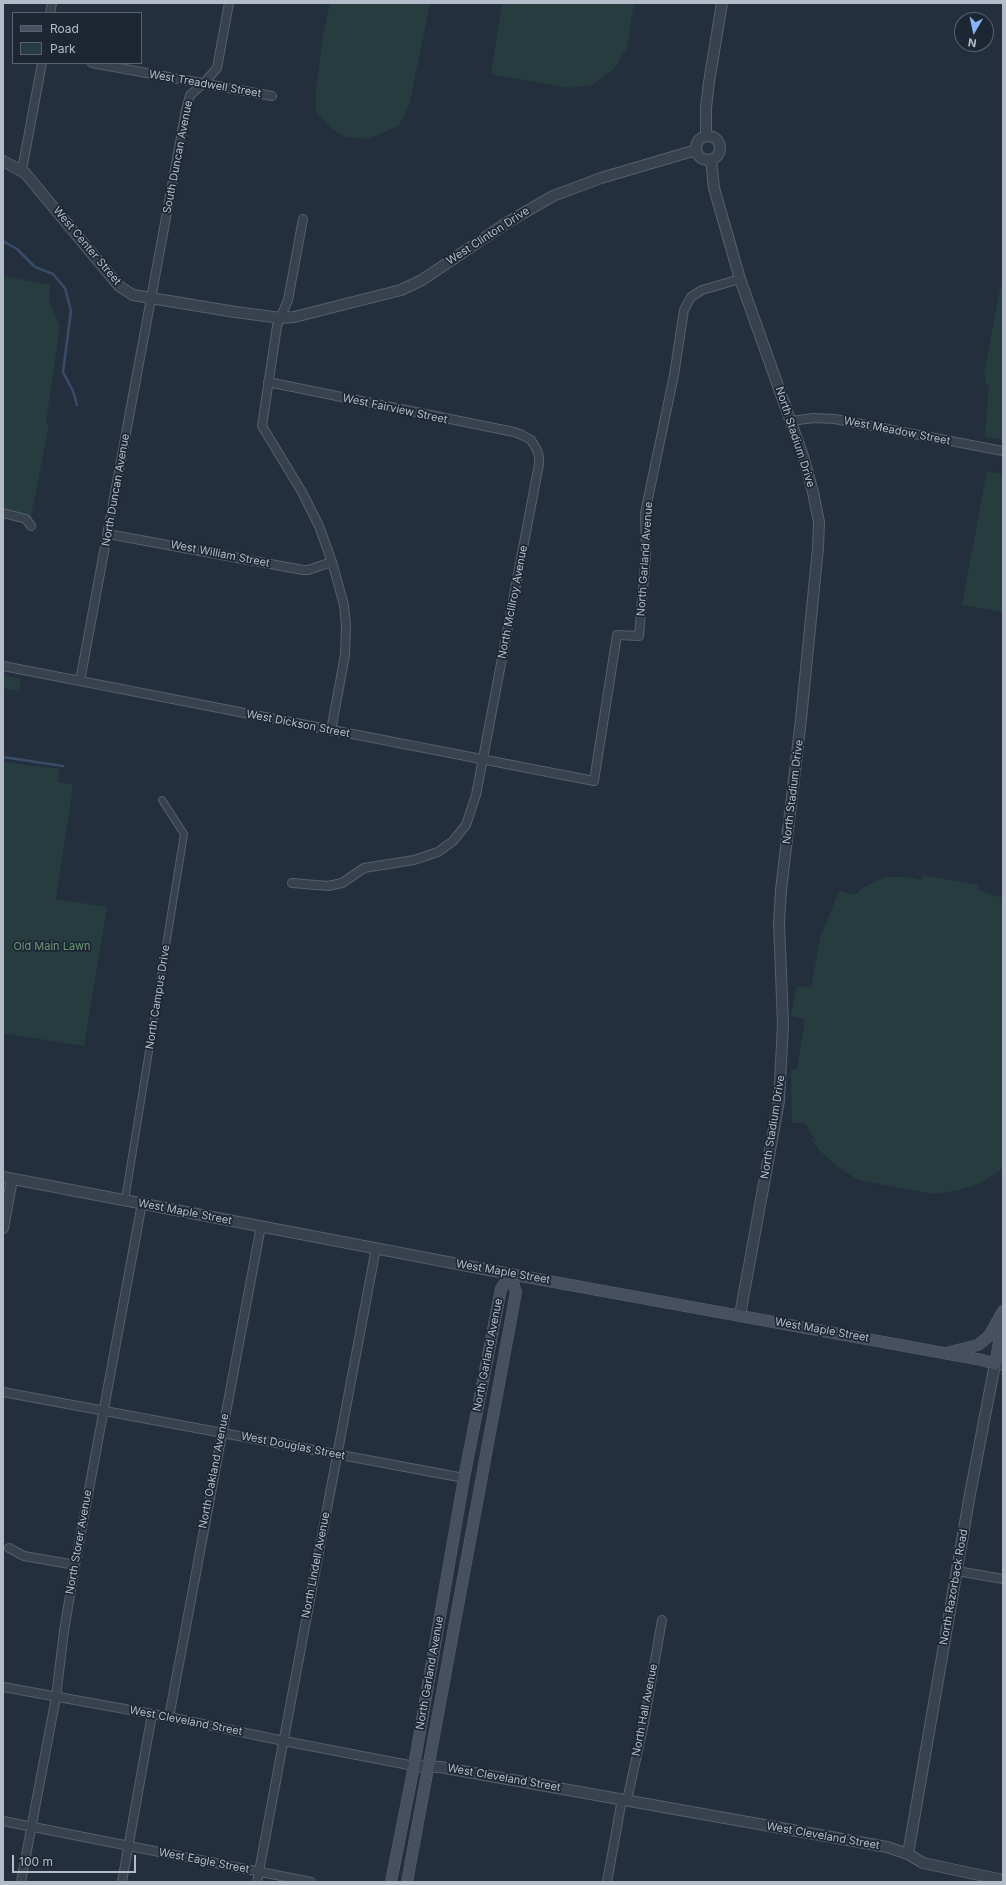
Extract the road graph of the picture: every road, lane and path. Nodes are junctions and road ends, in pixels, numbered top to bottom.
1 (229, 3) edge
2 (722, 3) edge
3 (42, 64) edge
4 (98, 64) edge
5 (204, 83) junction
6 (272, 96) dead end
7 (706, 136) junction
8 (696, 150) junction
9 (711, 160) junction
10 (3, 161) edge
11 (22, 170) junction
12 (303, 219) dead end
13 (740, 279) junction
14 (151, 299) junction
15 (281, 318) junction
16 (268, 382) junction
17 (791, 422) junction
18 (534, 445) joint
19 (1003, 451) edge
20 (3, 513) edge
21 (31, 526) dead end
22 (108, 534) junction
23 (332, 562) junction
24 (3, 666) edge
25 (80, 681) junction
26 (331, 731) junction
27 (483, 759) junction
28 (594, 781) joint
29 (162, 800) dead end
30 (292, 883) dead end
31 (8, 1178) edge
32 (126, 1200) junction
33 (142, 1203) junction
34 (261, 1226) junction
35 (3, 1228) edge
36 (376, 1248) junction
37 (510, 1274) junction
38 (1003, 1311) edge
39 (740, 1315) junction
40 (1003, 1320) edge
41 (945, 1353) junction
42 (999, 1365) edge
43 (3, 1392) edge
44 (102, 1411) junction
45 (221, 1433) junction
46 (338, 1455) junction
47 (464, 1478) junction
48 (9, 1548) dead end
49 (75, 1565) junction
50 (957, 1571) junction
51 (1003, 1579) edge
52 (662, 1620) dead end
53 (3, 1686) edge
54 (56, 1697) junction
55 (152, 1714) junction
56 (169, 1717) junction
57 (284, 1741) junction
58 (414, 1766) junction
59 (428, 1767) junction
60 (625, 1800) junction
61 (3, 1821) edge
62 (32, 1826) junction
63 (129, 1846) junction
64 (908, 1854) junction
65 (259, 1872) junction
66 (1003, 1880) edge
67 (22, 1882) edge
68 (122, 1882) edge
69 (257, 1882) edge
70 (311, 1882) edge
71 (391, 1882) edge
72 (407, 1882) edge
73 (607, 1882) edge

1 - 5 street, South Duncan Avenue
2 - 7 street
3 - 11 street
4 - 5 street, West Treadwell Street
5 - 6 street, West Treadwell Street
5 - 14 street, South Duncan Avenue
7 - 8 street
7 - 9 street
8 - 9 street
8 - 15 street, West Clinton Drive
9 - 13 street, North Stadium Drive
10 - 11 street, West Center Street
11 - 14 street, West Center Street
12 - 15 street
13 - 17 street, North Stadium Drive
13 - 28 street, North Garland Avenue
14 - 15 street, West Center Street
14 - 22 street, North Duncan Avenue
15 - 16 street
16 - 18 street, West Fairview Street
16 - 23 street
17 - 19 street, West Meadow Street
17 - 39 street, North Stadium Drive
18 - 27 street, North McIilroy Avenue
20 - 21 street
22 - 23 street, West William Street
22 - 25 street, North Duncan Avenue
23 - 26 street
24 - 25 street, West Dickson Street
25 - 26 street, West Dickson Street
26 - 27 street, West Dickson Street
27 - 28 street, West Dickson Street
27 - 30 street, North McIilroy Avenue
29 - 32 street, North Campus Drive
31 - 32 street, West Maple Street
31 - 35 street
32 - 33 street, West Maple Street
33 - 34 street, West Maple Street
33 - 44 street, North Storer Avenue
34 - 36 street, West Maple Street
34 - 45 street, North Oakland Avenue
36 - 37 street, West Maple Street
36 - 46 street, North Lindell Avenue
37 - 39 main road, West Maple Street
37 - 47 main road, North Garland Avenue
37 - 59 main road, North Garland Avenue
38 - 41 main road
39 - 41 main road, West Maple Street
40 - 42 main road, North Razorback Road
41 - 42 main road, West Maple Street
42 - 50 street, North Razorback Road
43 - 44 street, West Douglas Street
44 - 45 street, West Douglas Street
44 - 49 street, North Storer Avenue
45 - 46 street, West Douglas Street
45 - 56 street, North Oakland Avenue
46 - 47 street, West Douglas Street
46 - 57 street, North Lindell Avenue
47 - 58 main road, North Garland Avenue
48 - 49 street
49 - 54 street, North Storer Avenue
50 - 51 street
50 - 64 street, North Razorback Road
52 - 60 street, North Hall Avenue
53 - 54 street, West Cleveland Street
54 - 55 street, West Cleveland Street
54 - 62 street, North Storer Avenue
55 - 56 street, West Cleveland Street
55 - 63 street
56 - 57 street, West Cleveland Street
57 - 58 street, West Cleveland Street
57 - 65 street, North Lindell Avenue
58 - 59 street, West Cleveland Street
58 - 71 main road, North Garland Avenue
59 - 60 street, West Cleveland Street
59 - 72 main road, North Garland Avenue
60 - 64 street, West Cleveland Street
60 - 73 street, North Hall Avenue
61 - 62 street, West Eagle Street
62 - 63 street, West Eagle Street
62 - 67 street, North Storer Avenue
63 - 65 street, West Eagle Street
63 - 68 street
64 - 66 street, West Cleveland Street
65 - 69 street, North Lindell Avenue
65 - 70 street, West Eagle Street

